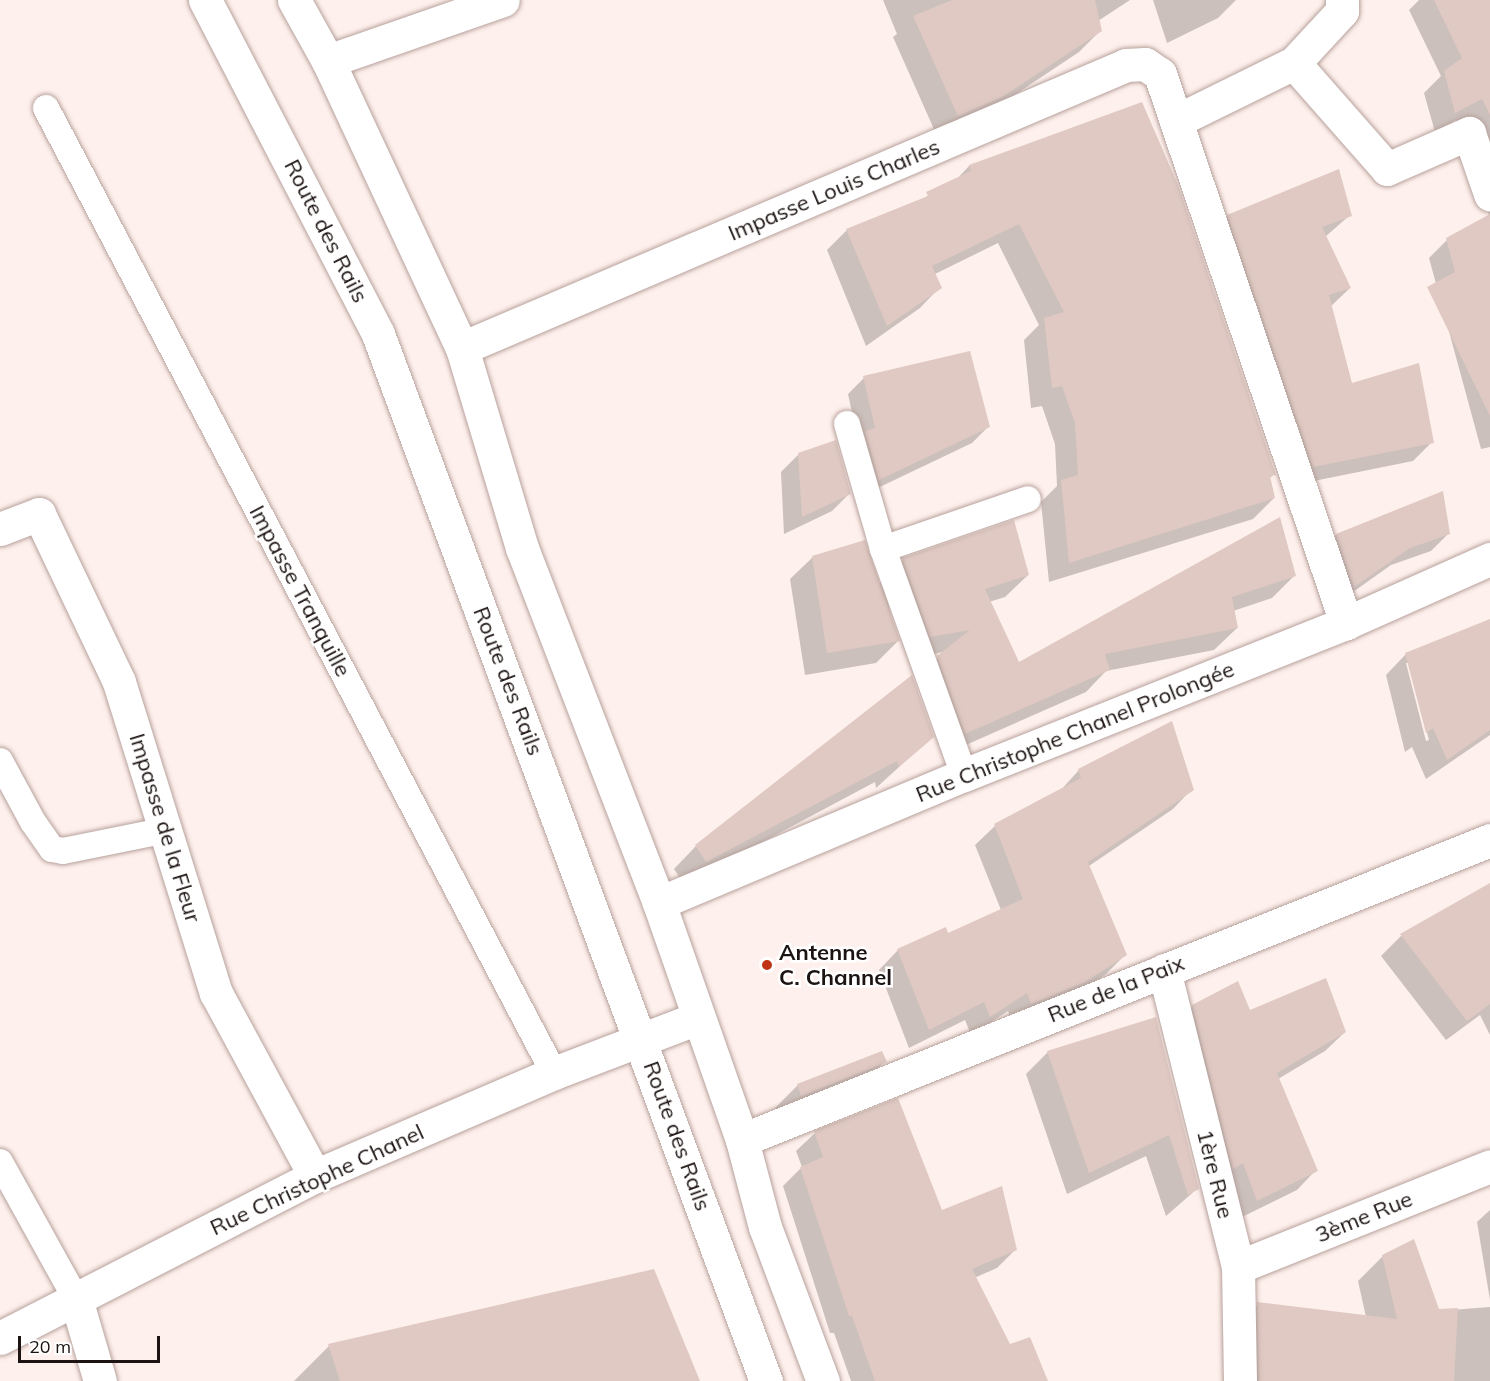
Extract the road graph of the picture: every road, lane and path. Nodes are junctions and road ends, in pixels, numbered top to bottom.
1 (205, 0) edge
2 (294, 0) edge
3 (503, 0) edge
4 (1341, 0) edge
5 (328, 61) junction
6 (1294, 63) junction
7 (46, 108) dead end
8 (1176, 121) junction
9 (1479, 128) edge
10 (1490, 194) edge
11 (462, 348) junction
12 (847, 424) dead end
13 (1028, 499) dead end
14 (0, 529) edge
15 (882, 549) junction
16 (1490, 559) edge
17 (1346, 623) junction
18 (0, 761) edge
19 (964, 775) junction
20 (167, 830) junction
21 (1490, 840) edge
22 (659, 903) junction
23 (1164, 970) junction
24 (698, 1018) junction
25 (643, 1041) junction
26 (554, 1073) junction
27 (742, 1140) junction
28 (0, 1162) edge
29 (1490, 1166) edge
30 (315, 1176) junction
31 (1238, 1267) junction
32 (76, 1299) junction
33 (0, 1338) edge
34 (100, 1381) edge
35 (766, 1381) edge
36 (823, 1381) edge
37 (1240, 1381) edge

1 - 25 street, Route des Rails
2 - 5 street
3 - 5 street
4 - 6 street
5 - 11 street
6 - 8 street
6 - 9 street
7 - 26 lane, Impasse Tranquille
8 - 11 street, Impasse Louis Charles
8 - 17 street, Impasse Louis Charles
9 - 10 street
11 - 22 street
12 - 15 lane
13 - 15 lane
14 - 20 street, Impasse de la Fleur
15 - 19 lane
16 - 17 street, Rue Christophe Chanel Prolongée
17 - 19 street, Rue Christophe Chanel Prolongée
18 - 20 lane
19 - 22 street, Rue Christophe Chanel Prolongée
20 - 30 street, Impasse de la Fleur
21 - 23 street, Rue de la Paix
22 - 24 street
23 - 27 street, Rue de la Paix
23 - 31 street, 1ère Rue
24 - 25 street, Rue Christophe Chanel
24 - 27 street
25 - 26 street, Rue Christophe Chanel
25 - 35 street, Route des Rails
26 - 30 street, Rue Christophe Chanel
27 - 36 street
28 - 32 lane
29 - 31 street, 3ème Rue
30 - 32 street, Rue Christophe Chanel
31 - 37 street, 1ère Rue
32 - 33 street, Rue Christophe Chanel
32 - 34 street

